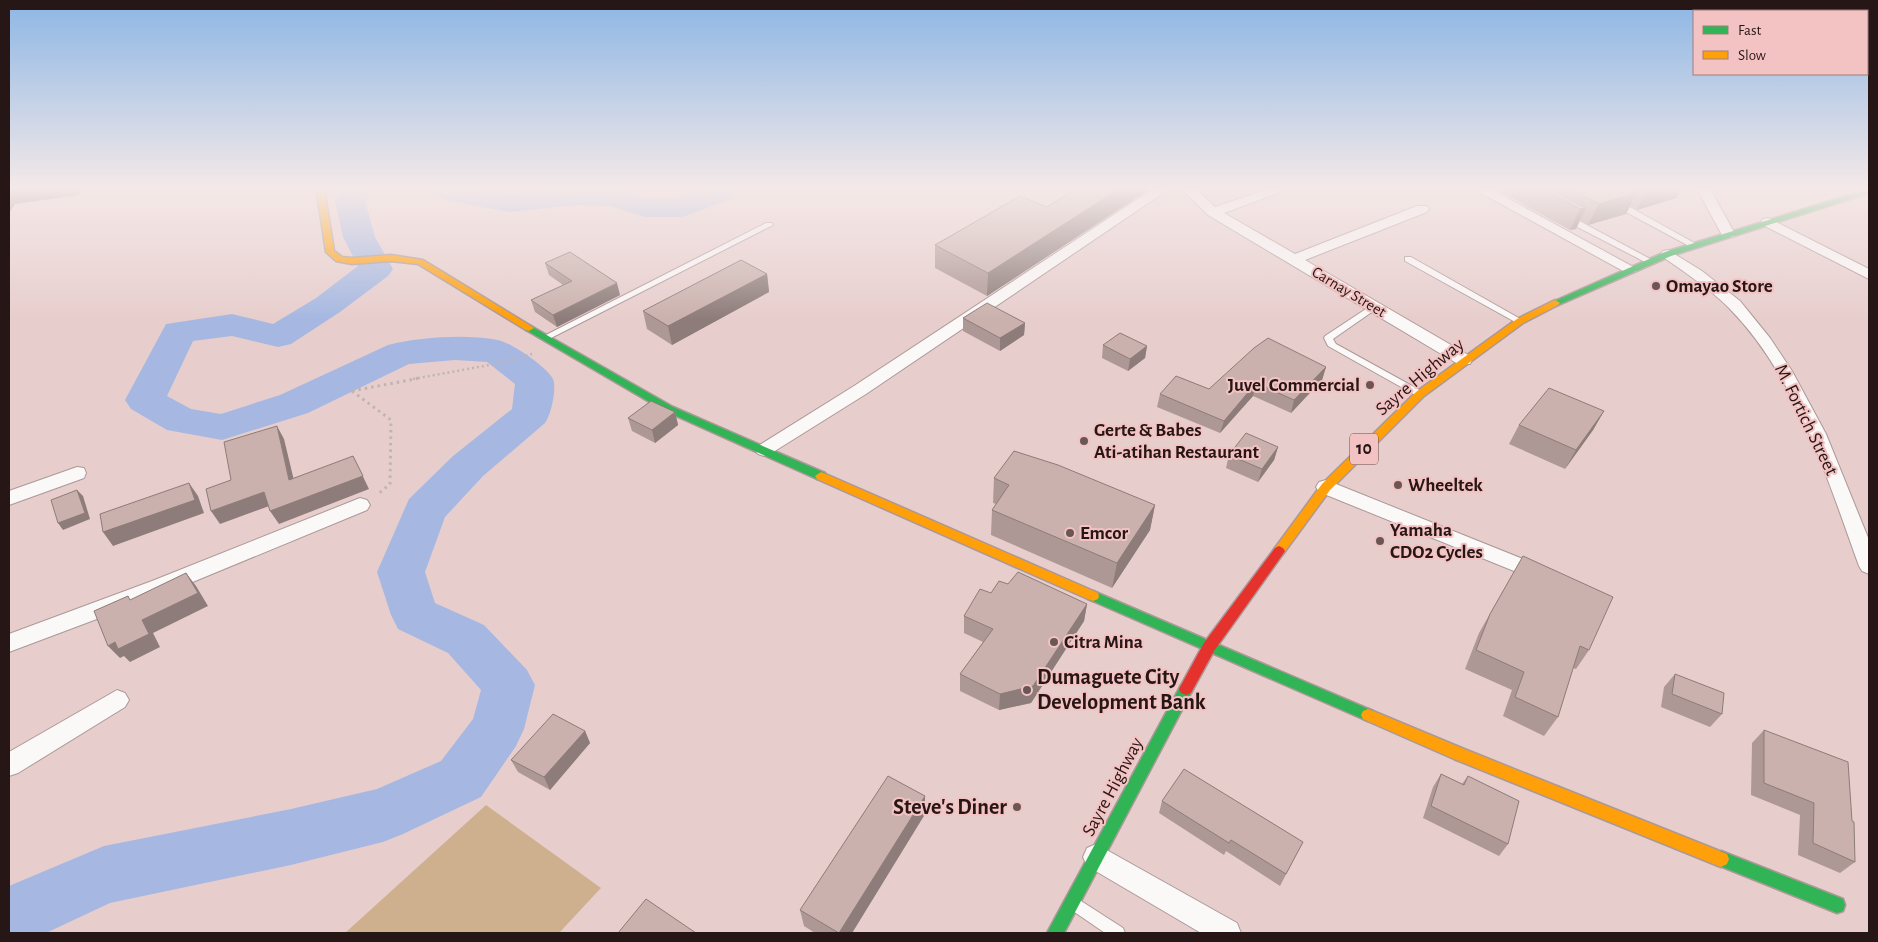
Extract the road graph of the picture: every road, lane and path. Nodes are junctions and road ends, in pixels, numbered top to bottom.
1 (327, 231) edge
2 (757, 231) edge
3 (1101, 231) edge
4 (1246, 231) edge
5 (1366, 231) edge
6 (1558, 231) edge
7 (1591, 231) edge
8 (1668, 231) edge
9 (1726, 231) edge
10 (1738, 231) edge
11 (1785, 231) edge
12 (1728, 234) junction
13 (1694, 245) junction
14 (1668, 254) junction
15 (1295, 259) junction
16 (1408, 260) dead end
17 (1650, 261) junction
18 (1630, 269) junction
19 (1869, 275) edge
20 (1375, 307) junction
21 (1520, 321) junction
22 (546, 337) junction
23 (560, 347) junction
24 (1464, 360) junction
25 (1420, 394) junction
26 (764, 450) junction
27 (77, 473) dead end
28 (1326, 487) junction
29 (9, 498) edge
30 (360, 505) joint
31 (1521, 566) edge
32 (1869, 566) edge
33 (9, 643) edge
34 (1208, 647) junction
35 (117, 700) dead end
36 (9, 766) edge
37 (1096, 857) junction
38 (1072, 902) junction
39 (1837, 905) dead end
40 (1055, 933) edge
41 (1118, 933) edge
42 (1227, 933) edge

1 - 22 main road
2 - 22 lane
3 - 26 street
4 - 15 street, Carnay Street
5 - 15 street
6 - 18 street
7 - 17 lane
8 - 13 lane
9 - 12 street
10 - 12 main road, Sayre Highway / 10
11 - 19 street
12 - 13 main road, Sayre Highway / 10
13 - 14 main road, Sayre Highway / 10
14 - 17 main road, Sayre Highway / 10
14 - 32 street, M. Fortich Street
15 - 20 street, Carnay Street
16 - 21 lane
17 - 18 main road, Sayre Highway / 10
18 - 21 main road, Sayre Highway / 10
20 - 24 street, Carnay Street
20 - 25 lane
21 - 24 main road, Sayre Highway / 10
22 - 23 main road
23 - 26 main road
23 - 30 path
24 - 25 main road, Sayre Highway / 10
25 - 28 main road, Sayre Highway / 10
26 - 34 main road
27 - 29 street
28 - 31 street
28 - 34 main road, Sayre Highway / 10
30 - 33 street
34 - 37 main road, Sayre Highway / 10
34 - 39 main road
35 - 36 street
37 - 38 main road, Sayre Highway / 10
37 - 42 street
38 - 40 main road, Sayre Highway / 10
38 - 41 lane

